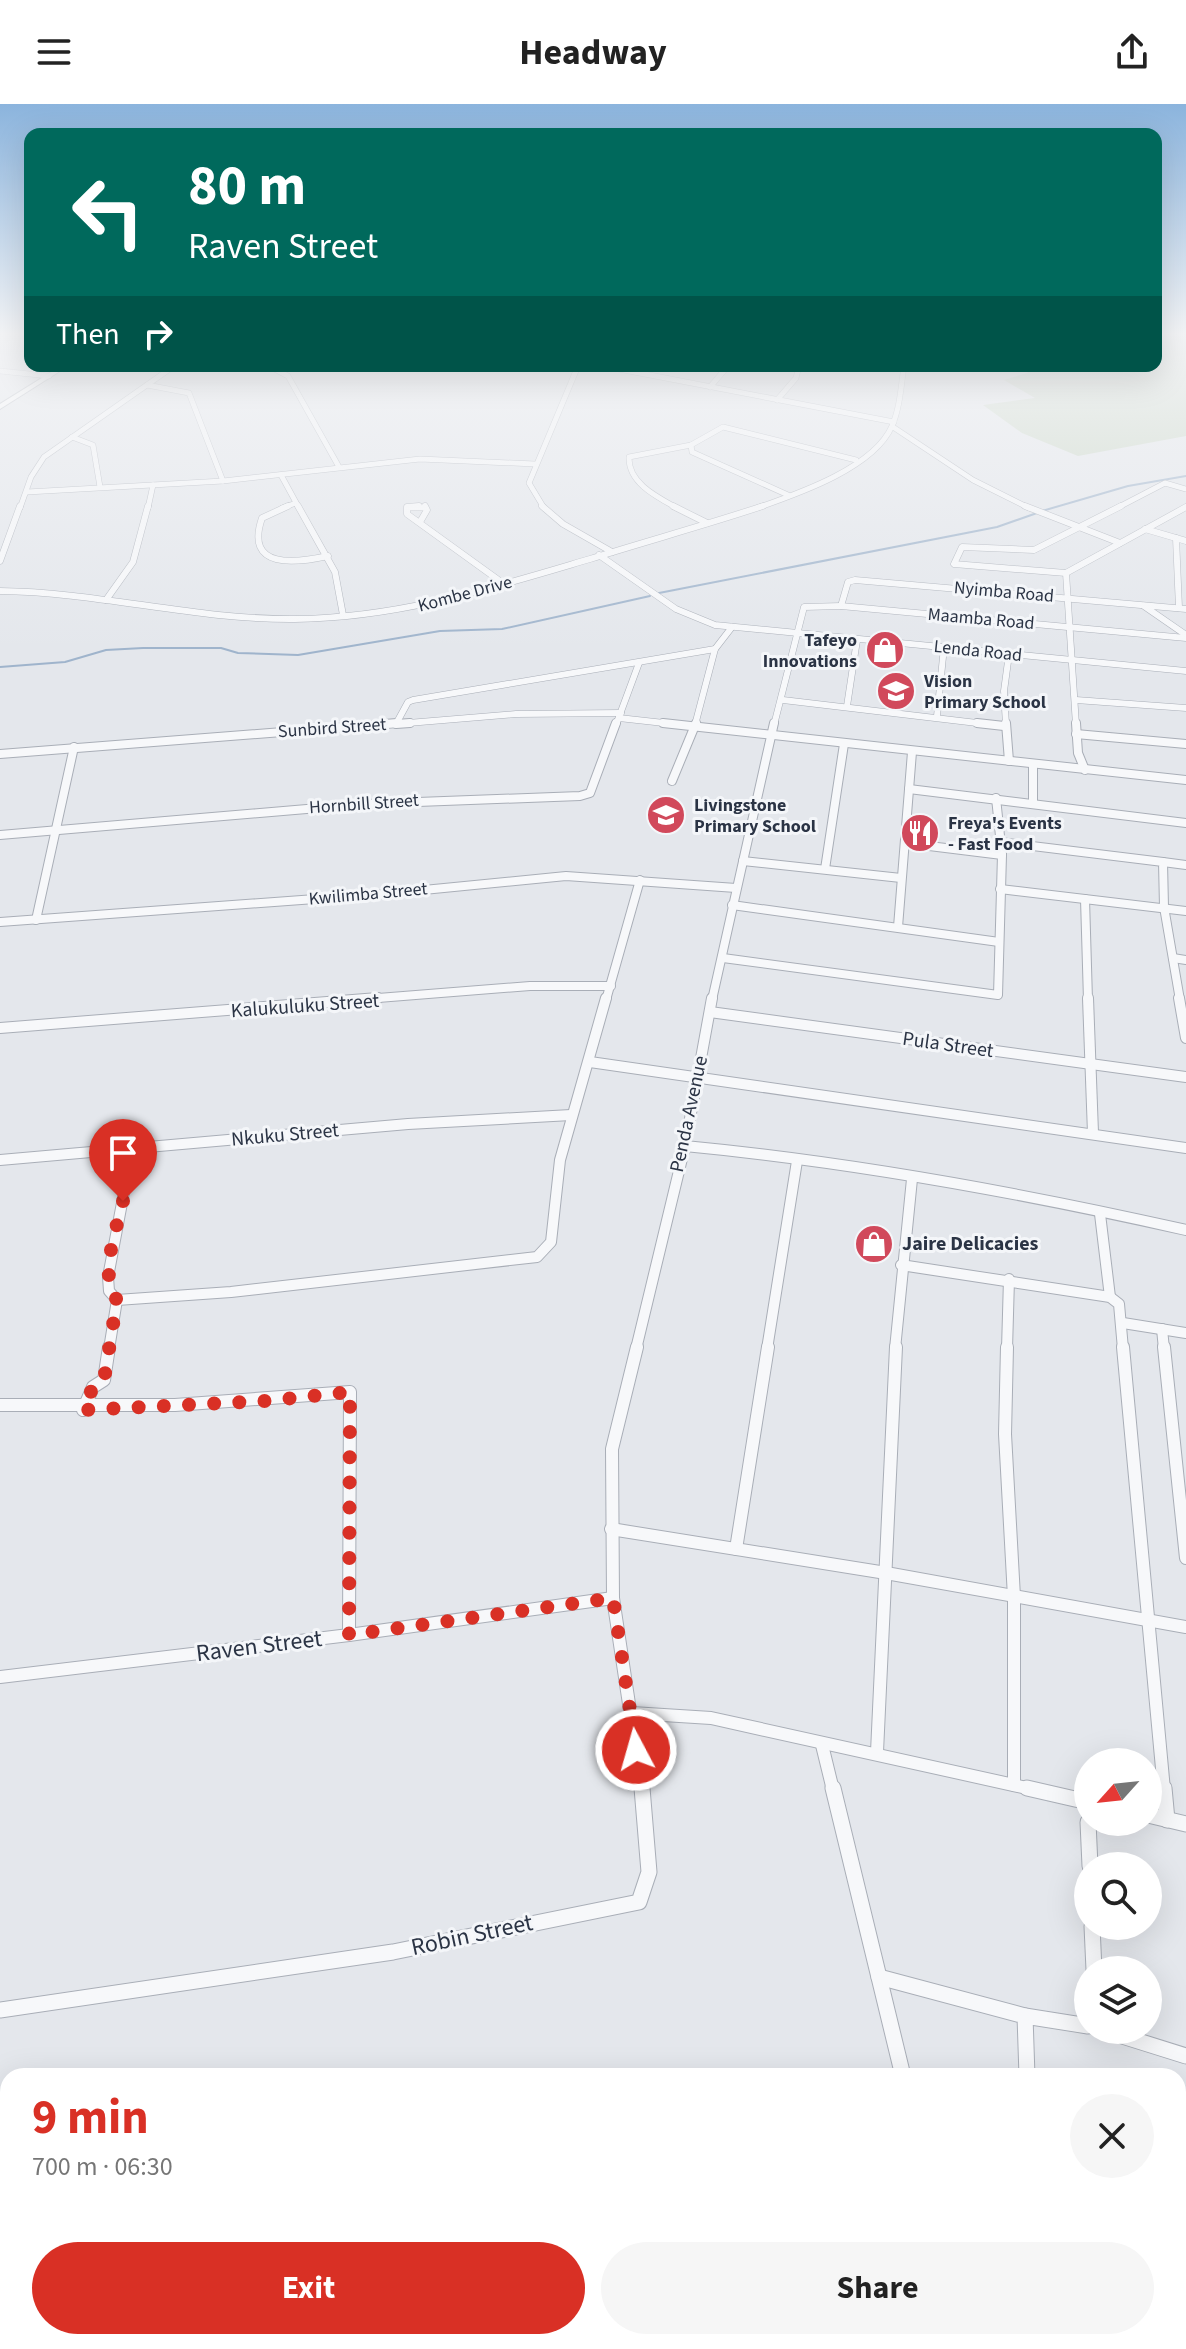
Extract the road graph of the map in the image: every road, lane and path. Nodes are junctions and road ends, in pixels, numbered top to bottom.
1 (68, 440) edge
2 (79, 440) edge
3 (207, 440) edge
4 (324, 440) edge
5 (545, 440) edge
6 (701, 440) edge
7 (776, 440) edge
8 (884, 440) edge
9 (916, 440) edge
10 (691, 445) junction
11 (856, 460) junction
12 (535, 464) junction
13 (339, 467) junction
14 (281, 475) junction
15 (223, 481) junction
16 (153, 485) junction
17 (100, 487) junction
18 (1186, 489) edge
19 (27, 492) junction
20 (788, 495) junction
21 (296, 503) junction
22 (1186, 507) edge
23 (1175, 513) junction
24 (1186, 516) edge
25 (420, 522) dead end
26 (707, 523) junction
27 (1079, 527) junction
28 (1145, 529) junction
29 (1176, 538) junction
30 (1186, 541) edge
31 (1120, 543) junction
32 (612, 552) junction
33 (599, 555) junction
34 (328, 556) junction
35 (1177, 557) junction
36 (1186, 558) edge
37 (0, 561) edge
38 (1066, 573) junction
39 (504, 584) junction
40 (0, 591) edge
41 (1067, 598) junction
42 (106, 600) junction
43 (1142, 605) junction
44 (841, 606) junction
45 (1183, 608) edge
46 (343, 615) junction
47 (732, 627) junction
48 (1072, 627) junction
49 (798, 634) junction
50 (1186, 637) edge
51 (857, 640) junction
52 (944, 647) junction
53 (715, 649) junction
54 (1009, 654) junction
55 (1072, 660) junction
56 (639, 663) junction
57 (1186, 671) edge
58 (783, 700) junction
59 (1076, 700) junction
60 (847, 706) junction
61 (1186, 708) edge
62 (620, 715) junction
63 (937, 716) junction
64 (396, 724) junction
65 (695, 726) junction
66 (1004, 726) junction
67 (771, 734) junction
68 (1076, 734) junction
69 (844, 744) junction
70 (1186, 745) edge
71 (74, 747) junction
72 (912, 752) junction
73 (0, 754) edge
74 (1009, 761) junction
75 (1033, 764) junction
76 (1085, 770) junction
77 (1186, 780) edge
78 (672, 781) dead end
79 (909, 789) junction
80 (996, 798) junction
81 (1033, 802) junction
82 (1186, 823) edge
83 (53, 831) junction
84 (0, 835) edge
85 (1000, 842) junction
86 (905, 843) junction
87 (1002, 855) junction
88 (743, 861) junction
89 (1163, 862) junction
90 (1186, 865) edge
91 (825, 869) junction
92 (901, 878) junction
93 (640, 880) junction
94 (736, 888) junction
95 (1000, 889) junction
96 (1085, 899) junction
97 (732, 905) junction
98 (1164, 907) junction
99 (1186, 911) edge
100 (36, 920) junction
101 (0, 922) edge
102 (898, 927) junction
103 (999, 942) junction
104 (723, 958) junction
105 (1173, 958) junction
106 (1186, 960) edge
107 (611, 986) junction
108 (710, 1012) junction
109 (1185, 1016) edge
110 (0, 1028) edge
111 (1186, 1038) edge
112 (590, 1062) junction
113 (1088, 1065) junction
114 (1186, 1077) edge
115 (695, 1078) junction
116 (571, 1115) junction
117 (1093, 1133) junction
118 (685, 1146) junction
119 (1186, 1148) edge
120 (132, 1150) junction
121 (0, 1160) edge
122 (797, 1161) junction
123 (912, 1179) junction
124 (1100, 1214) junction
125 (1186, 1230) edge
126 (901, 1265) junction
127 (1009, 1279) junction
128 (1110, 1297) junction
129 (117, 1300) junction
130 (1123, 1323) junction
131 (1162, 1329) junction
132 (1186, 1333) edge
133 (0, 1405) edge
134 (83, 1410) junction
135 (611, 1529) junction
136 (736, 1549) junction
137 (1186, 1558) edge
138 (886, 1573) junction
139 (1014, 1597) junction
140 (613, 1598) junction
141 (1151, 1621) junction
142 (1186, 1627) edge
143 (349, 1635) junction
144 (0, 1677) edge
145 (632, 1713) junction
146 (822, 1745) junction
147 (877, 1752) junction
148 (1014, 1785) junction
149 (1074, 1799) edge
150 (1162, 1819) edge
151 (1167, 1820) junction
152 (1186, 1824) edge
153 (879, 1977) junction
154 (0, 2010) edge
155 (1025, 2016) junction
156 (1074, 2024) edge
157 (1148, 2044) edge
158 (1186, 2056) edge
159 (901, 2068) edge
160 (1027, 2068) edge

1 - 19 street
2 - 17 street
3 - 15 street
4 - 13 street
5 - 12 street
6 - 10 street
7 - 11 street
8 - 11 street, Kombe Drive
9 - 27 street
10 - 20 street
10 - 26 street
11 - 20 street, Kombe Drive
12 - 13 street
12 - 32 street
13 - 14 street
14 - 15 street
14 - 21 street
15 - 16 street
16 - 17 street
16 - 42 street
17 - 19 street
18 - 27 street
19 - 37 street
20 - 26 street, Kombe Drive
21 - 34 street
21 - 34 street
22 - 23 street
23 - 24 street
23 - 28 street
25 - 39 street
26 - 32 street, Kombe Drive
27 - 31 street
27 - 38 street
28 - 29 street
28 - 31 street
29 - 30 street
29 - 35 street
31 - 38 street
32 - 33 street, Kombe Drive
33 - 39 street, Kombe Drive
33 - 47 street, Lenda Road
34 - 46 street
35 - 36 street
35 - 45 street
38 - 41 street
39 - 46 street, Kombe Drive
40 - 42 street, Kombe Drive
41 - 43 street, Nyimba Road
41 - 44 street, Nyimba Road
41 - 48 street
42 - 46 street, Kombe Drive
43 - 45 street, Nyimba Road
43 - 50 street
44 - 48 street, Maamba Road
44 - 49 street, Maamba Road
47 - 49 street, Lenda Road
47 - 53 street
48 - 50 street, Maamba Road
48 - 55 street
49 - 51 street, Lenda Road
49 - 58 street, Penda Avenue
51 - 52 street, Lenda Road
51 - 60 street
52 - 54 street, Lenda Road
52 - 63 street
53 - 56 street, Sunbird Street
53 - 65 street
54 - 55 street, Lenda Road
54 - 66 street
55 - 57 street, Lenda Road
55 - 59 street
56 - 62 street, Hornbill Street
56 - 64 street, Sunbird Street
58 - 60 street
58 - 67 street, Penda Avenue
59 - 61 street
59 - 68 street
60 - 63 street
62 - 64 street
62 - 65 street
62 - 83 street, Hornbill Street
63 - 66 street
64 - 71 street, Sunbird Street
65 - 67 street
65 - 78 street
66 - 74 street
67 - 69 street
67 - 88 street, Penda Avenue
68 - 70 street
68 - 76 street
69 - 72 street
69 - 91 street
71 - 73 street, Sunbird Street
71 - 83 street
72 - 74 street
72 - 79 street
74 - 75 street
75 - 76 street
75 - 81 street
76 - 77 street
79 - 80 street
79 - 86 street
80 - 81 street
80 - 85 street
81 - 82 street
83 - 84 street, Hornbill Street
83 - 100 street
85 - 87 street
85 - 89 street
86 - 87 street
86 - 92 street
87 - 95 street
88 - 91 street
88 - 94 street, Penda Avenue
89 - 90 street
89 - 98 street
91 - 92 street
92 - 102 street
93 - 94 street, Kwilimba Street
93 - 100 street, Kwilimba Street
93 - 107 street
94 - 97 street, Penda Avenue
95 - 96 street
95 - 103 street
96 - 98 street
96 - 113 street
97 - 102 street
97 - 104 street, Penda Avenue
98 - 99 street
98 - 105 street
100 - 101 street, Kwilimba Street
102 - 103 street
103 - 104 street
104 - 108 street, Penda Avenue
105 - 106 street
105 - 109 street
107 - 110 street, Kalukuluku Street
107 - 112 street
108 - 113 street, Pula Street
108 - 115 street, Penda Avenue
109 - 111 street
112 - 115 street
112 - 116 street
113 - 114 street, Pula Street
113 - 117 street
115 - 117 street
115 - 118 street, Penda Avenue
116 - 120 street, Nkuku Street
116 - 129 street
117 - 119 street
118 - 122 street
118 - 135 street, Penda Avenue
120 - 121 street, Nkuku Street
120 - 129 street
122 - 123 street
122 - 136 street
123 - 124 street
123 - 126 street
124 - 125 street
124 - 128 street
126 - 127 street
126 - 138 street
127 - 128 street
127 - 139 street
128 - 130 street
129 - 134 street
130 - 131 street
130 - 141 street
131 - 132 street
131 - 137 street
133 - 134 street
134 - 143 street
135 - 136 street
135 - 140 street, Penda Avenue
136 - 138 street
138 - 139 street
138 - 147 street
139 - 141 street
139 - 148 street
140 - 143 street, Raven Street
140 - 145 street, Robin Street
141 - 142 street
141 - 151 street
143 - 144 street, Raven Street
145 - 146 street
145 - 154 street, Robin Street
146 - 147 street
146 - 153 street
147 - 148 street
148 - 149 street
150 - 151 street
151 - 152 street
153 - 155 street
153 - 159 street
155 - 156 street
155 - 160 street
157 - 158 street

